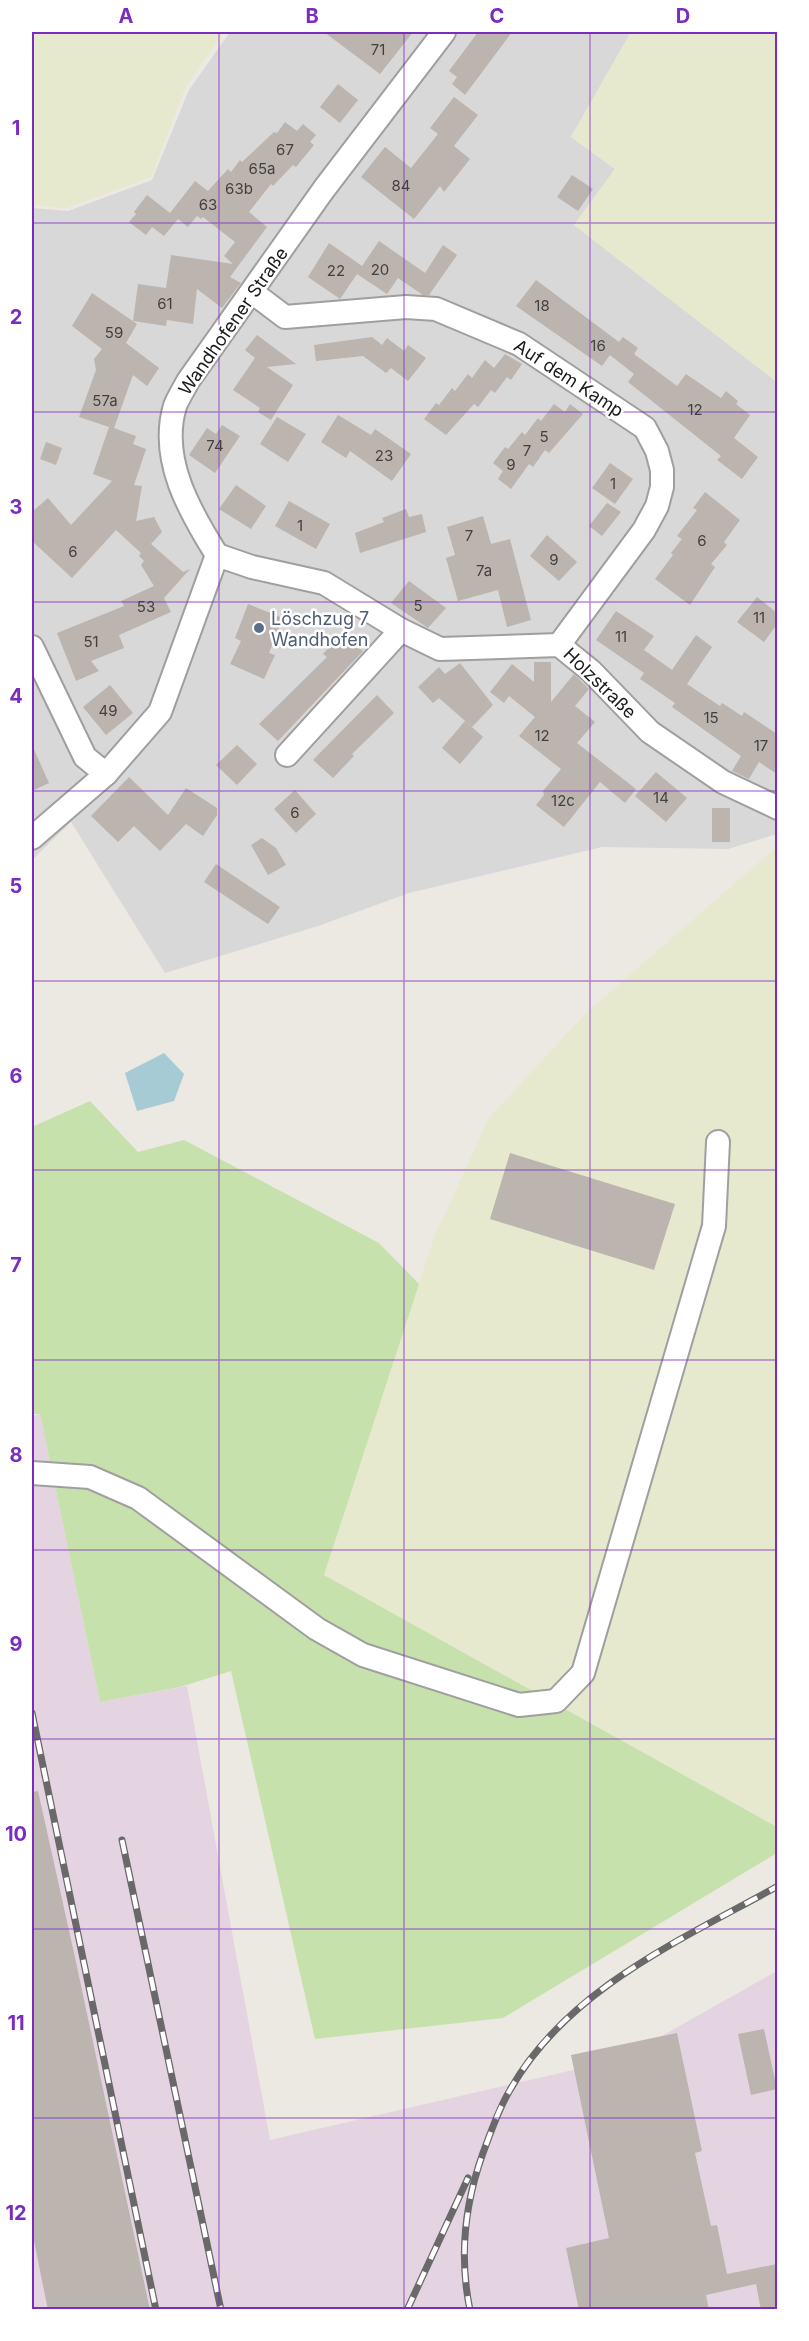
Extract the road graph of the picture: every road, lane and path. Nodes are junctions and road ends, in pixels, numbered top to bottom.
1 (444, 32) edge
2 (252, 292) junction
3 (217, 555) junction
4 (401, 630) junction
5 (559, 645) junction
6 (32, 647) edge
7 (287, 755) dead end
8 (106, 774) junction
9 (777, 808) edge
10 (32, 838) edge
11 (717, 1142) dead end
12 (32, 1473) edge

1 - 2 street, Wandhofener Straße
2 - 3 street, Wandhofener Straße
2 - 5 street, Auf dem Kamp
3 - 4 street, Holzstraße
3 - 8 street
4 - 5 street, Holzstraße
4 - 7 street
5 - 9 street, Holzstraße
6 - 8 street
8 - 10 street
11 - 12 street

